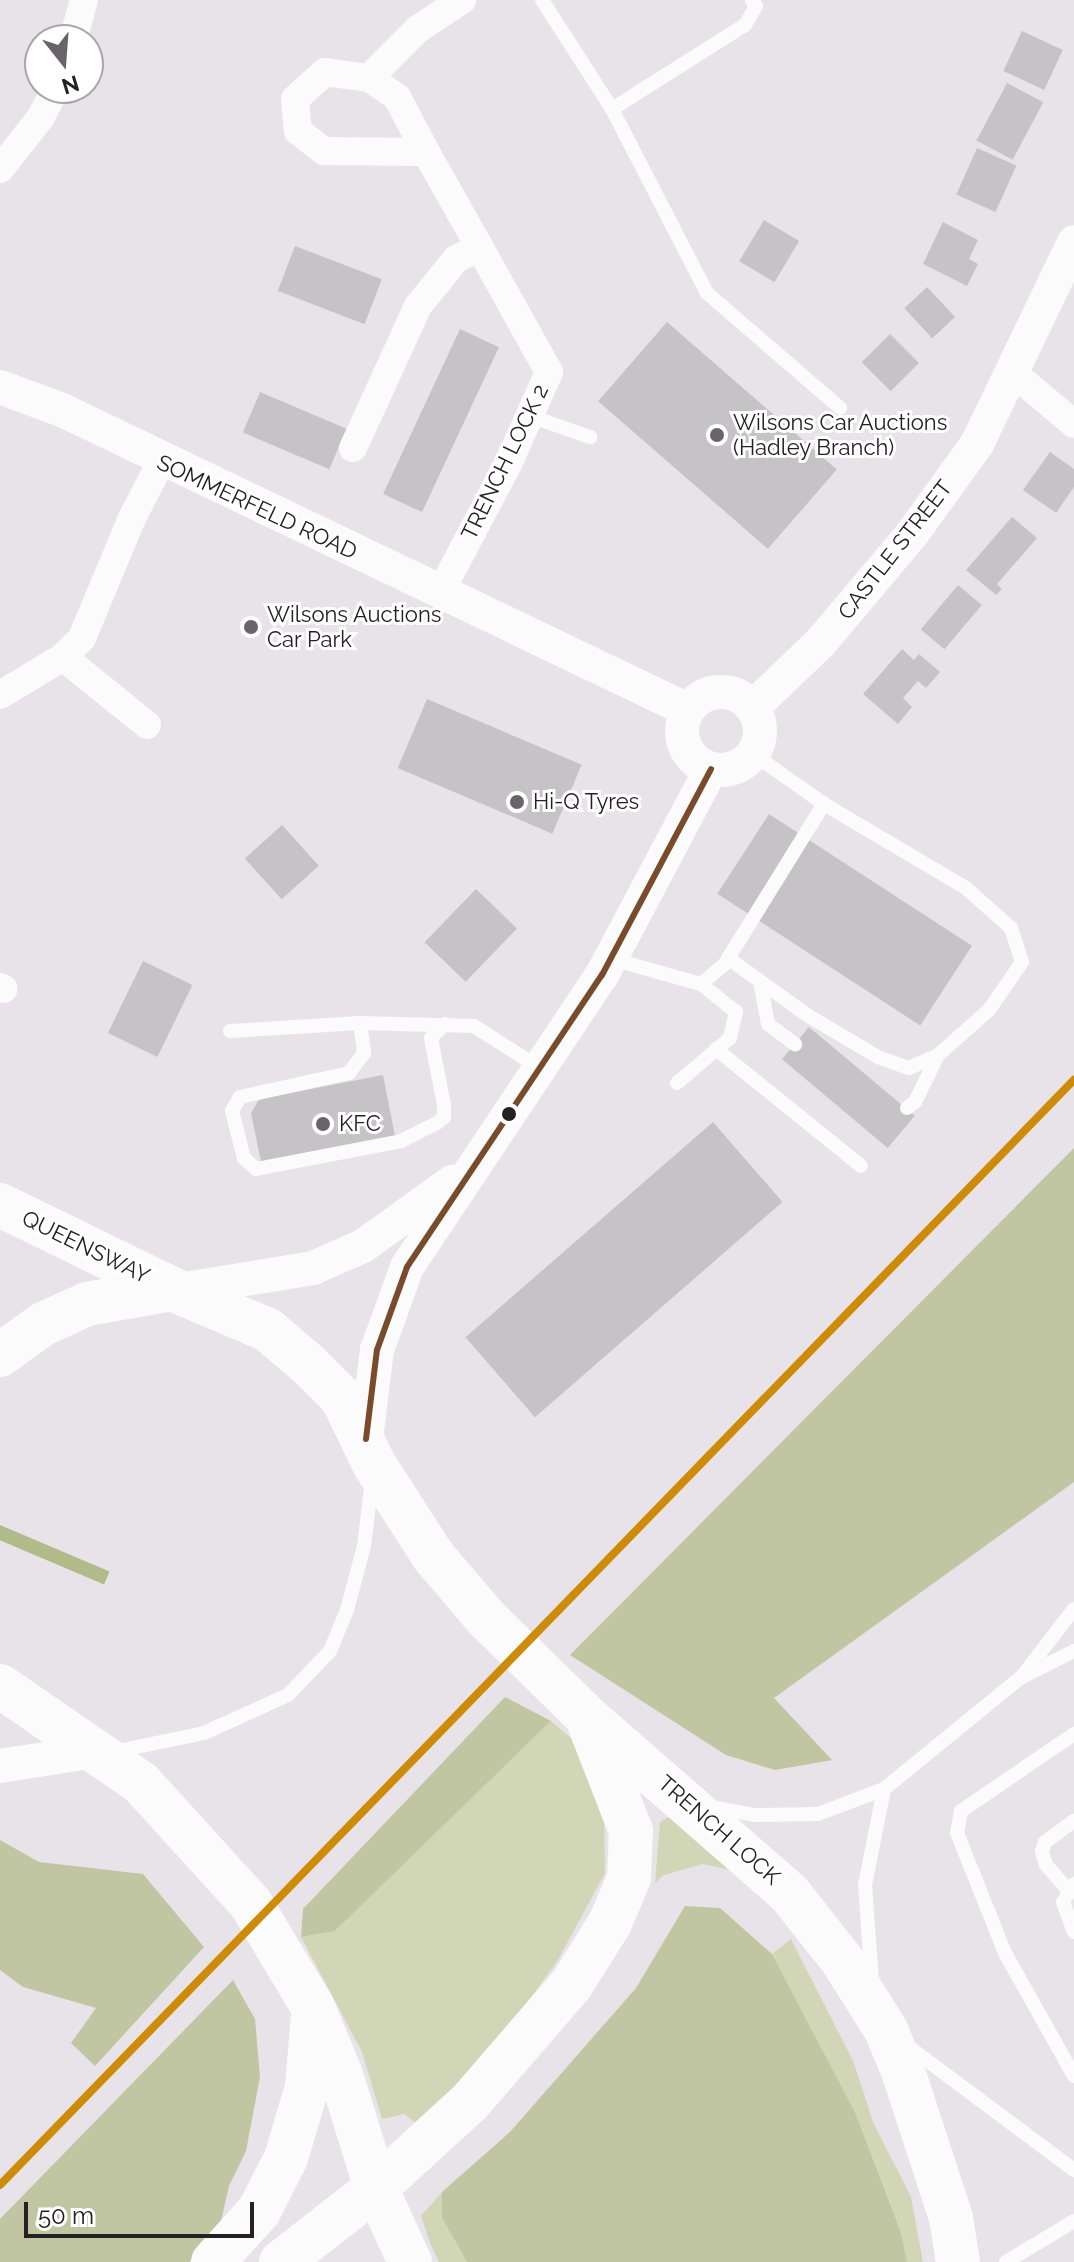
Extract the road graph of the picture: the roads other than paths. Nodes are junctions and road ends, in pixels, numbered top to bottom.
1 (84, 0) edge
2 (462, 0) edge
3 (542, 0) edge
4 (752, 0) edge
5 (77, 24) edge
6 (369, 78) junction
7 (48, 104) edge
8 (612, 109) junction
9 (426, 152) junction
10 (0, 169) edge
11 (1074, 242) edge
12 (480, 248) junction
13 (1011, 371) junction
14 (0, 387) edge
15 (840, 408) dead end
16 (530, 416) junction
17 (1074, 424) edge
18 (590, 437) dead end
19 (353, 448) dead end
20 (161, 462) junction
21 (440, 593) junction
22 (63, 657) junction
23 (0, 695) edge
24 (752, 708) junction
25 (688, 710) junction
26 (147, 725) dead end
27 (753, 754) junction
28 (711, 769) junction
29 (824, 804) junction
30 (728, 958) junction
31 (612, 959) junction
32 (760, 981) junction
33 (701, 984) junction
34 (360, 1023) junction
35 (445, 1024) junction
36 (230, 1031) dead end
37 (795, 1044) dead end
38 (716, 1049) junction
39 (938, 1055) junction
40 (538, 1067) junction
41 (677, 1083) dead end
42 (907, 1108) dead end
43 (861, 1166) dead end
44 (465, 1173) junction
45 (0, 1205) edge
46 (176, 1290) junction
47 (0, 1355) edge
48 (370, 1452) junction
49 (1074, 1609) edge
50 (1074, 1651) edge
51 (1020, 1678) junction
52 (0, 1686) edge
53 (586, 1716) junction
54 (1074, 1734) edge
55 (100, 1752) junction
56 (0, 1766) edge
57 (884, 1789) junction
58 (690, 1803) junction
59 (1074, 1821) edge
60 (1071, 1887) edge
61 (1074, 1932) edge
62 (313, 2007) junction
63 (880, 2020) junction
64 (1074, 2076) edge
65 (1074, 2170) edge
66 (376, 2188) junction
67 (1074, 2221) edge
68 (213, 2262) edge
69 (281, 2262) edge
70 (410, 2262) edge
71 (958, 2262) edge
72 (1006, 2262) edge

1 - 5 street
2 - 6 street
3 - 8 lane
4 - 8 lane
6 - 9 street, TRENCH LOCK 2
6 - 9 street
7 - 10 street
8 - 15 lane
9 - 12 street, TRENCH LOCK 2
11 - 13 street, CASTLE STREET
12 - 16 street, TRENCH LOCK 2
12 - 19 street
13 - 17 street
13 - 24 street, CASTLE STREET
14 - 20 street, SOMMERFELD ROAD
16 - 18 lane
16 - 21 street, TRENCH LOCK 2
20 - 21 street, SOMMERFELD ROAD
20 - 22 street
21 - 25 street, SOMMERFELD ROAD
22 - 23 street
22 - 26 street
24 - 25 street
24 - 27 street
25 - 28 street
27 - 28 street
27 - 29 lane
28 - 31 street
29 - 30 lane
29 - 39 lane
30 - 32 lane
30 - 33 lane
31 - 33 lane
31 - 40 street
32 - 37 lane
32 - 39 lane
33 - 38 lane
34 - 35 lane
34 - 35 lane
34 - 36 lane
35 - 40 lane
38 - 41 lane
38 - 43 lane
39 - 42 lane
40 - 44 street
44 - 46 street
44 - 48 street
45 - 46 highway, QUEENSWAY
46 - 47 highway
46 - 48 highway, TRENCH LOCK
48 - 53 highway, TRENCH LOCK
48 - 55 lane
49 - 51 lane
50 - 51 lane
51 - 57 lane
52 - 55 highway
53 - 58 highway, TRENCH LOCK
53 - 66 highway
54 - 64 lane
55 - 56 street
55 - 62 highway
57 - 58 lane
57 - 63 lane
58 - 63 highway, TRENCH LOCK
59 - 60 lane
60 - 61 lane
62 - 66 highway
62 - 68 highway
63 - 65 lane
63 - 71 highway, TRENCH LOCK
66 - 69 highway
66 - 70 highway
67 - 72 lane

